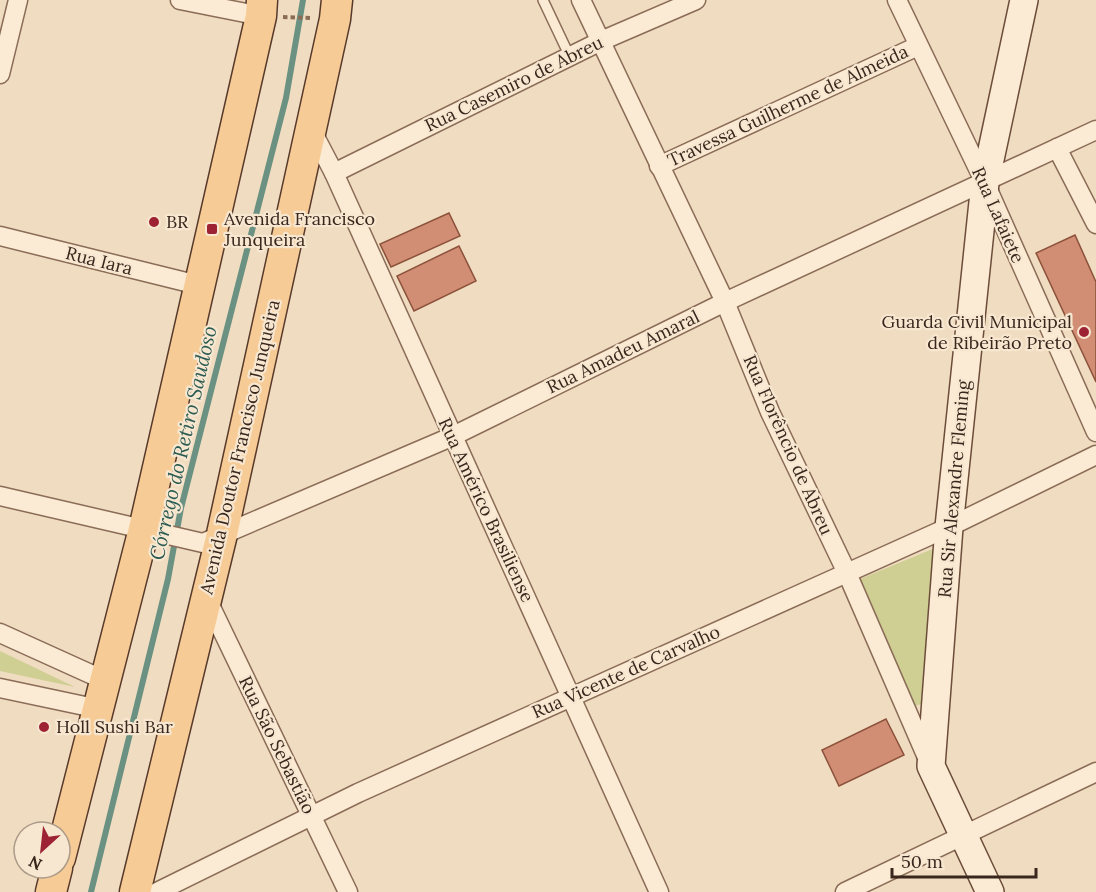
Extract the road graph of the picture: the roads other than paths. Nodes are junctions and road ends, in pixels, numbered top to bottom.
1 (18, 0) edge
2 (180, 0) edge
3 (543, 0) edge
4 (581, 0) edge
5 (696, 0) edge
6 (897, 0) edge
7 (1024, 0) edge
8 (327, 9) edge
9 (269, 11) edge
10 (601, 41) junction
11 (918, 46) junction
12 (570, 57) junction
13 (0, 74) edge
14 (311, 129) junction
15 (1096, 130) edge
16 (1057, 148) junction
17 (659, 166) junction
18 (334, 173) junction
19 (985, 183) junction
20 (1096, 224) edge
21 (0, 236) edge
22 (198, 285) junction
23 (725, 302) junction
24 (1096, 432) edge
25 (451, 437) junction
26 (1096, 455) edge
27 (0, 496) edge
28 (949, 527) junction
29 (151, 530) junction
30 (212, 539) junction
31 (847, 573) junction
32 (206, 598) junction
33 (0, 633) edge
34 (106, 681) junction
35 (0, 688) edge
36 (571, 696) junction
37 (99, 710) junction
38 (931, 766) junction
39 (1096, 772) edge
40 (312, 816) junction
41 (70, 820) edge
42 (963, 834) junction
43 (135, 892) edge
44 (157, 892) edge
45 (348, 892) edge
46 (659, 892) edge
47 (845, 892) edge
48 (990, 892) edge

1 - 13 street
2 - 9 street
3 - 12 lane
4 - 10 street, Rua Florêncio de Abreu
5 - 10 street, Rua Casemiro de Abreu
6 - 11 street, Rua Lafaiete
7 - 19 main road, Rua Sir Alexandre Fleming
8 - 14 main road, Avenida Doutor Francisco Junqueira
9 - 22 main road
10 - 12 street, Rua Casemiro de Abreu
10 - 17 street, Rua Florêncio de Abreu
11 - 17 street, Travessa Guilherme de Almeida
11 - 19 street, Rua Lafaiete
12 - 18 street, Rua Casemiro de Abreu
14 - 18 street, Rua Américo Brasiliense
14 - 30 main road, Avenida Doutor Francisco Junqueira
15 - 16 street, Rua Amadeu Amaral
16 - 19 street, Rua Amadeu Amaral
16 - 20 street
17 - 23 street, Rua Florêncio de Abreu
18 - 25 street, Rua Américo Brasiliense
19 - 23 street, Rua Amadeu Amaral
19 - 24 street, Rua Lafaiete
19 - 28 main road, Rua Sir Alexandre Fleming
21 - 22 street, Rua Iara
22 - 29 main road
23 - 25 street, Rua Amadeu Amaral
23 - 31 street, Rua Florêncio de Abreu
25 - 30 street, Rua Amadeu Amaral
25 - 36 street, Rua Américo Brasiliense
26 - 28 street, Rua Vicente de Carvalho
27 - 29 street
28 - 31 street, Rua Vicente de Carvalho
28 - 38 main road, Rua Sir Alexandre Fleming
29 - 30 street
29 - 34 main road
30 - 32 main road, Avenida Doutor Francisco Junqueira
31 - 36 street, Rua Vicente de Carvalho
31 - 38 street, Rua Florêncio de Abreu
32 - 40 street, Rua São Sebastião
32 - 43 main road, Avenida Doutor Francisco Junqueira
33 - 34 street
34 - 37 main road
35 - 37 street
36 - 40 street, Rua Vicente de Carvalho
36 - 46 street, Rua Américo Brasiliense
37 - 41 main road
38 - 42 main road, Rua Florêncio de Abreu
39 - 42 street
40 - 44 street, Rua Vicente de Carvalho
40 - 45 street, Rua São Sebastião
42 - 47 street
42 - 48 main road, Rua Florêncio de Abreu

